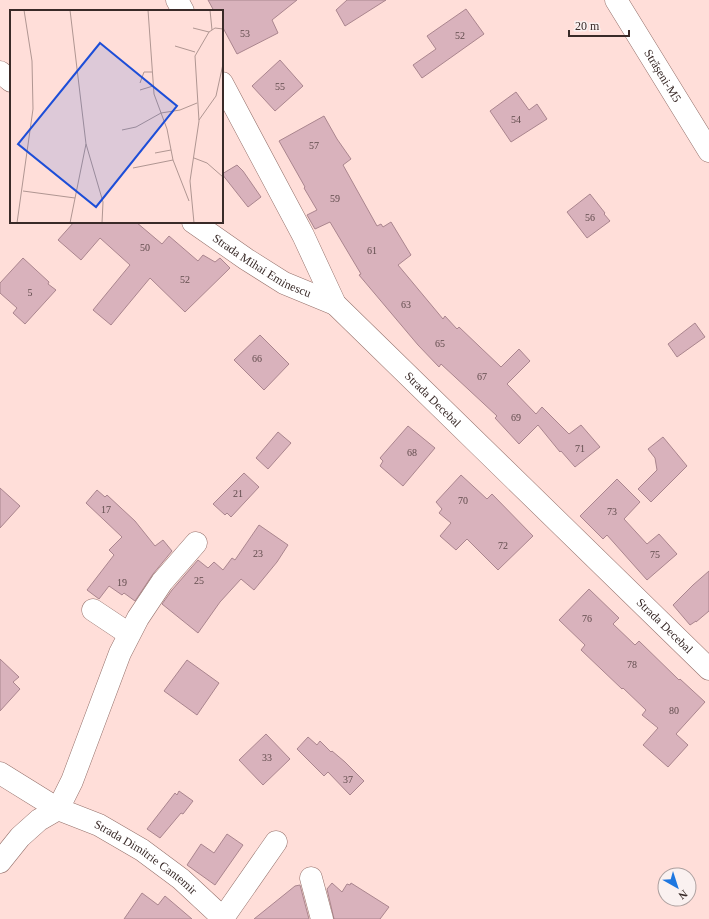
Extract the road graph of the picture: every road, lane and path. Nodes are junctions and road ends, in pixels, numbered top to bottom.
1 (177, 0) edge
2 (616, 0) edge
3 (182, 10) edge
4 (0, 72) edge
5 (10, 80) edge
6 (223, 85) edge
7 (709, 151) edge
8 (194, 223) edge
9 (335, 304) junction
10 (196, 543) dead end
11 (93, 610) dead end
12 (129, 634) junction
13 (709, 669) edge
14 (0, 772) edge
15 (58, 809) junction
16 (276, 842) dead end
17 (0, 862) edge
18 (311, 878) dead end
19 (223, 918) edge
20 (322, 919) edge

1 - 3 street
2 - 7 street, Strășeni-M5
4 - 5 street
6 - 9 street, Strada Decebal
8 - 9 street, Strada Mihai Eminescu
9 - 13 street, Strada Decebal
10 - 12 street
11 - 12 street
12 - 15 street
14 - 15 street, Strada Dimitrie Cantemir
15 - 17 street
15 - 19 street, Strada Dimitrie Cantemir
16 - 19 street
18 - 20 street

